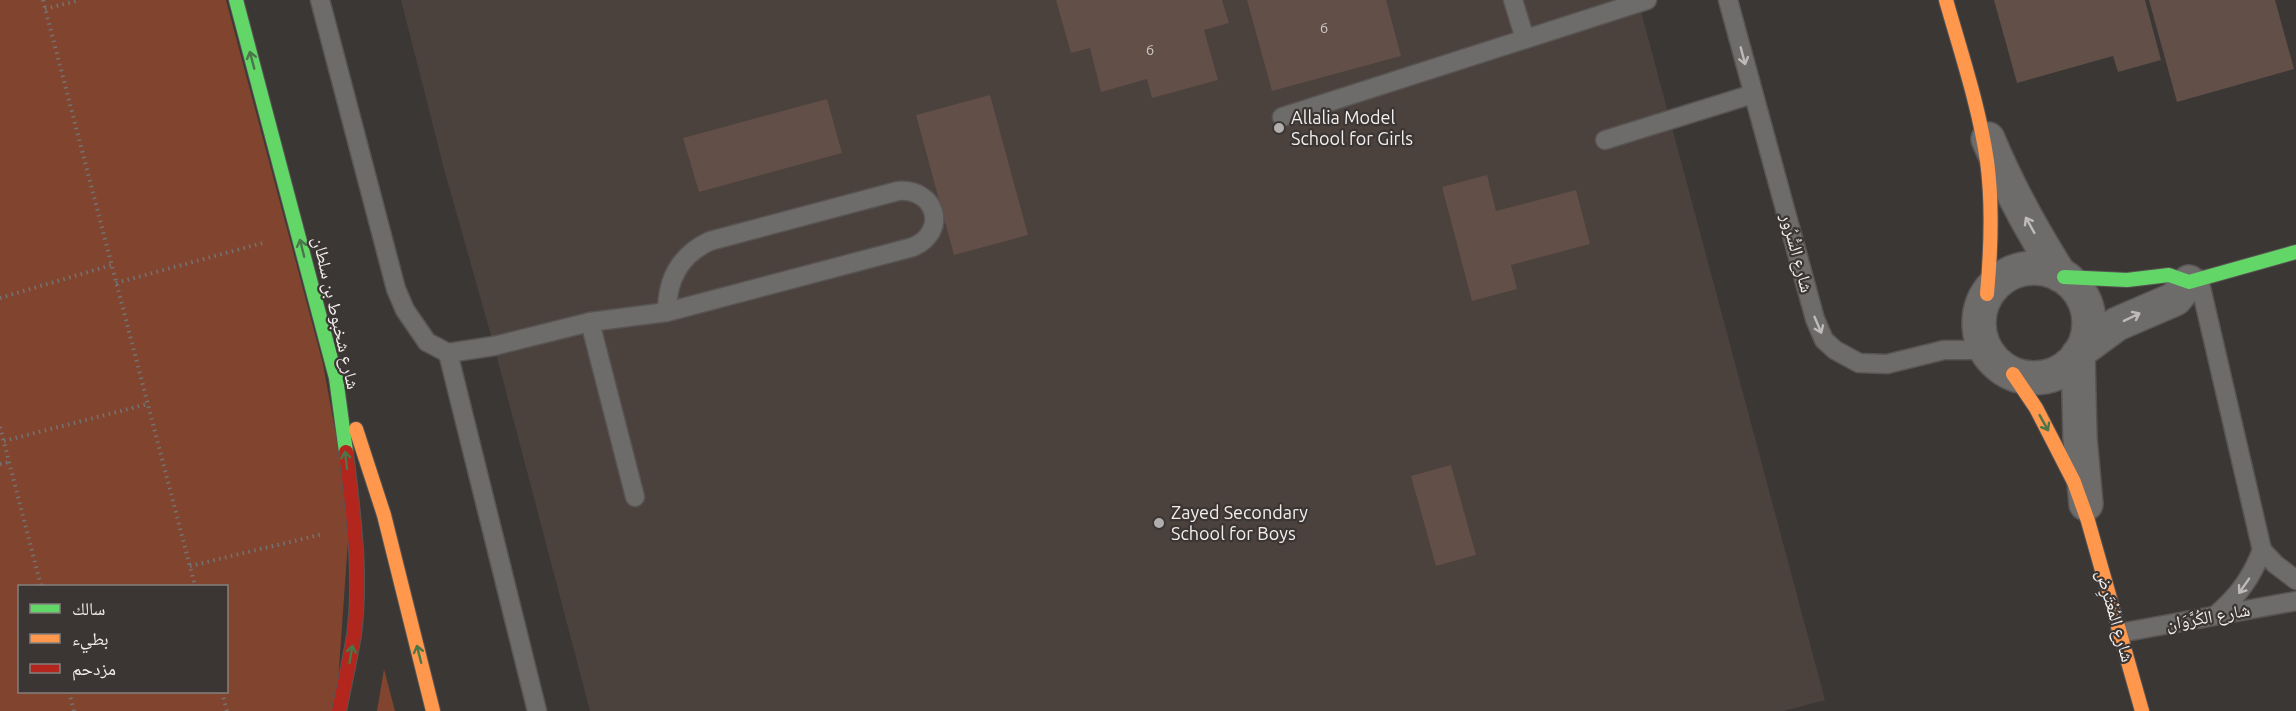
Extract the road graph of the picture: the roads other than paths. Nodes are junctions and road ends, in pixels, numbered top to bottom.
1 (236, 0) edge
2 (320, 0) edge
3 (1513, 0) edge
4 (1647, 0) edge
5 (1728, 0) edge
6 (1946, 0) edge
7 (1597, 7) edge
8 (1525, 39) junction
9 (1753, 94) junction
10 (1282, 117) dead end
11 (1978, 117) junction
12 (1605, 140) dead end
13 (2296, 252) edge
14 (2062, 276) junction
15 (2194, 280) junction
16 (1987, 294) junction
17 (667, 312) junction
18 (590, 322) junction
19 (1986, 350) junction
20 (2080, 352) junction
21 (448, 353) junction
22 (2013, 374) junction
23 (336, 378) junction
24 (635, 497) dead end
25 (2088, 521) junction
26 (2262, 550) junction
27 (2296, 580) edge
28 (2296, 601) edge
29 (2216, 615) junction
30 (2120, 633) junction
31 (339, 711) edge
32 (433, 711) edge
33 (537, 711) edge
34 (2142, 711) edge

23 -> 1 main road, شارع شخبوط بن سلطان
2 - 21 lane
3 - 8 lane
4 - 7 lane
5 -> 9 lane, شارع السُّرُور
6 - 11 main road
7 - 8 lane
8 - 10 lane
9 - 12 lane
9 -> 19 lane, شارع السُّرُور
14 -> 11 street
11 - 16 main road
13 - 15 main road
14 - 15 main road
14 - 16 street
14 - 20 street
20 -> 15 street
15 - 26 lane
16 - 19 street
17 - 17 lane
17 - 18 lane
18 - 21 lane
18 - 24 lane
19 - 22 street
20 - 22 street
20 - 25 street, شارع المُعْتَرِض
21 - 33 lane
22 -> 25 main road, شارع المُعْتَرِض
31 -> 23 main road, شارع شخبوط بن سلطان
32 -> 23 main road
25 - 30 main road, شارع المُعْتَرِض
26 - 27 lane
26 -> 29 lane
28 - 29 lane, شارع الكُرَّوَان
29 - 30 lane, شارع الكُرَّوَان
30 - 34 main road, شارع المُعْتَرِض

